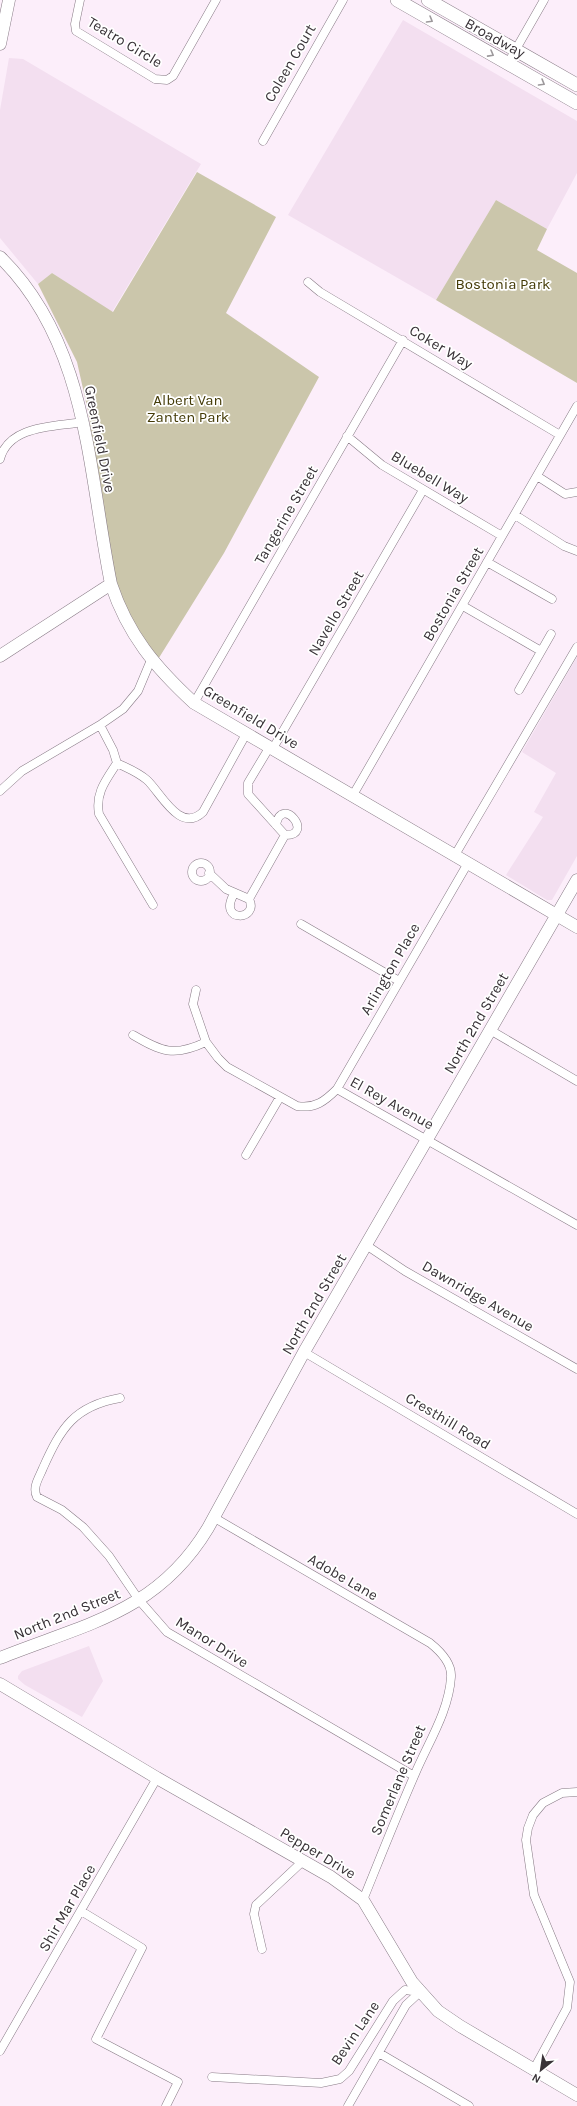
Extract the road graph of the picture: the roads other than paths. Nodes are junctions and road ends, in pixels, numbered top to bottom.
1 (9, 0) edge
2 (80, 0) edge
3 (216, 0) edge
4 (343, 0) edge
5 (397, 0) edge
6 (428, 0) edge
7 (544, 0) edge
8 (0, 44) edge
9 (515, 50) junction
10 (508, 63) junction
11 (577, 85) edge
12 (577, 103) edge
13 (263, 141) dead end
14 (0, 257) edge
15 (308, 282) dead end
16 (403, 340) junction
17 (577, 406) edge
18 (83, 422) junction
19 (560, 435) junction
20 (347, 436) junction
21 (0, 459) edge
22 (537, 476) junction
23 (423, 490) junction
24 (577, 492) edge
25 (515, 515) junction
26 (502, 536) junction
27 (577, 551) edge
28 (488, 562) junction
29 (111, 584) junction
30 (552, 599) dead end
31 (463, 606) junction
32 (551, 634) dead end
33 (577, 647) edge
34 (541, 651) junction
35 (0, 656) edge
36 (151, 660) junction
37 (519, 690) dead end
38 (194, 703) junction
39 (100, 725) junction
40 (246, 734) junction
41 (271, 749) junction
42 (117, 762) junction
43 (0, 791) edge
44 (353, 795) junction
45 (276, 825) junction
46 (284, 836) junction
47 (455, 855) junction
48 (468, 863) junction
49 (209, 873) dead end
50 (577, 880) edge
51 (234, 894) junction
52 (249, 899) junction
53 (153, 905) dead end
54 (556, 916) junction
55 (301, 924) dead end
56 (577, 927) edge
57 (399, 981) junction
58 (196, 990) dead end
59 (490, 1030) junction
60 (133, 1034) dead end
61 (206, 1042) junction
62 (577, 1080) edge
63 (337, 1089) junction
64 (280, 1097) junction
65 (427, 1139) junction
66 (246, 1155) dead end
67 (577, 1225) edge
68 (366, 1245) junction
69 (304, 1352) junction
70 (577, 1369) edge
71 (120, 1398) dead end
72 (577, 1514) edge
73 (213, 1517) junction
74 (139, 1600) junction
75 (0, 1658) edge
76 (450, 1670) joint
77 (0, 1684) edge
78 (414, 1776) junction
79 (158, 1778) junction
80 (577, 1792) edge
81 (303, 1861) junction
82 (363, 1900) junction
83 (81, 1911) junction
84 (262, 1949) dead end
85 (420, 1992) junction
86 (0, 2051) edge
87 (379, 2053) junction
88 (534, 2069) junction
89 (212, 2077) dead end
90 (577, 2095) edge
91 (166, 2106) edge
92 (348, 2106) edge
93 (469, 2106) edge

1 - 8 main road
2 - 3 street, Teatro Circle
4 - 13 street, Coleen Court
5 -> 10 main road, Broadway
6 - 9 main road, Broadway
7 - 9 street
9 - 10 street
9 - 11 main road, Broadway
10 -> 12 main road, Broadway
14 - 18 main road, Greenfield Drive
15 - 16 street, Coker Way
16 - 19 street, Coker Way
16 - 20 street, Tangerine Street
17 - 19 street, Bostonia Street
18 - 21 street
18 - 29 main road, Greenfield Drive
19 - 22 street, Bostonia Street
20 - 23 street, Bluebell Way
20 - 38 street, Tangerine Street
22 - 24 street
22 - 25 street, Bostonia Street
23 - 26 street, Bluebell Way
23 - 41 street, Navello Street
25 - 26 street, Bostonia Street
25 - 27 street
26 - 28 street, Bostonia Street
28 - 30 street
28 - 31 street, Bostonia Street
29 - 35 main road
29 - 36 main road, Greenfield Drive
31 - 34 street
31 - 44 street, Bostonia Street
32 - 34 street
33 - 47 street
34 - 37 street
36 - 38 main road, Greenfield Drive
36 - 39 street
38 - 40 main road, Greenfield Drive
39 - 42 street
39 - 43 street
40 - 41 main road, Greenfield Drive
40 - 42 street
41 - 44 main road, Greenfield Drive
41 - 45 street, Navello Street
42 - 53 street
44 - 47 main road, Greenfield Drive
45 - 46 street
45 - 46 street
46 - 52 street
47 - 48 main road, Greenfield Drive
48 - 54 main road, Greenfield Drive
48 - 57 street, Arlington Place
49 - 51 street
50 - 54 main road, North 2nd Street
51 - 52 street
51 - 52 street
54 - 56 main road, Greenfield Drive
54 - 59 main road, North 2nd Street
55 - 57 street
57 - 63 street, Arlington Place
58 - 61 street, El Rey Avenue
59 - 62 street
59 - 65 main road, North 2nd Street
60 - 61 street
61 - 64 street, El Rey Avenue
63 - 64 street, El Rey Avenue
63 - 65 street, El Rey Avenue
64 - 66 street
65 - 67 street, El Rey Avenue
65 - 68 main road, North 2nd Street
68 - 69 main road, North 2nd Street
68 - 70 street, Dawnridge Avenue
69 - 72 street, Cresthill Road
69 - 73 main road, North 2nd Street
71 - 74 street, Manor Drive
73 - 74 main road, North 2nd Street
73 - 76 street, Adobe Lane
74 - 75 main road, North 2nd Street
74 - 78 street, Manor Drive
76 - 78 street, Somerlane Street
77 - 79 main road, Pepper Drive
78 - 82 street, Somerlane Street
79 - 81 main road, Pepper Drive
79 - 83 street, Shir Mar Place
80 - 88 street
81 - 82 main road, Pepper Drive
81 - 84 street
82 - 85 main road, Pepper Drive
83 - 86 street, Shir Mar Place
83 - 91 street
85 - 87 street
85 - 88 main road, Pepper Drive
85 - 89 street, Bevin Lane
87 - 92 street
87 - 93 street
88 - 90 main road, Pepper Drive

